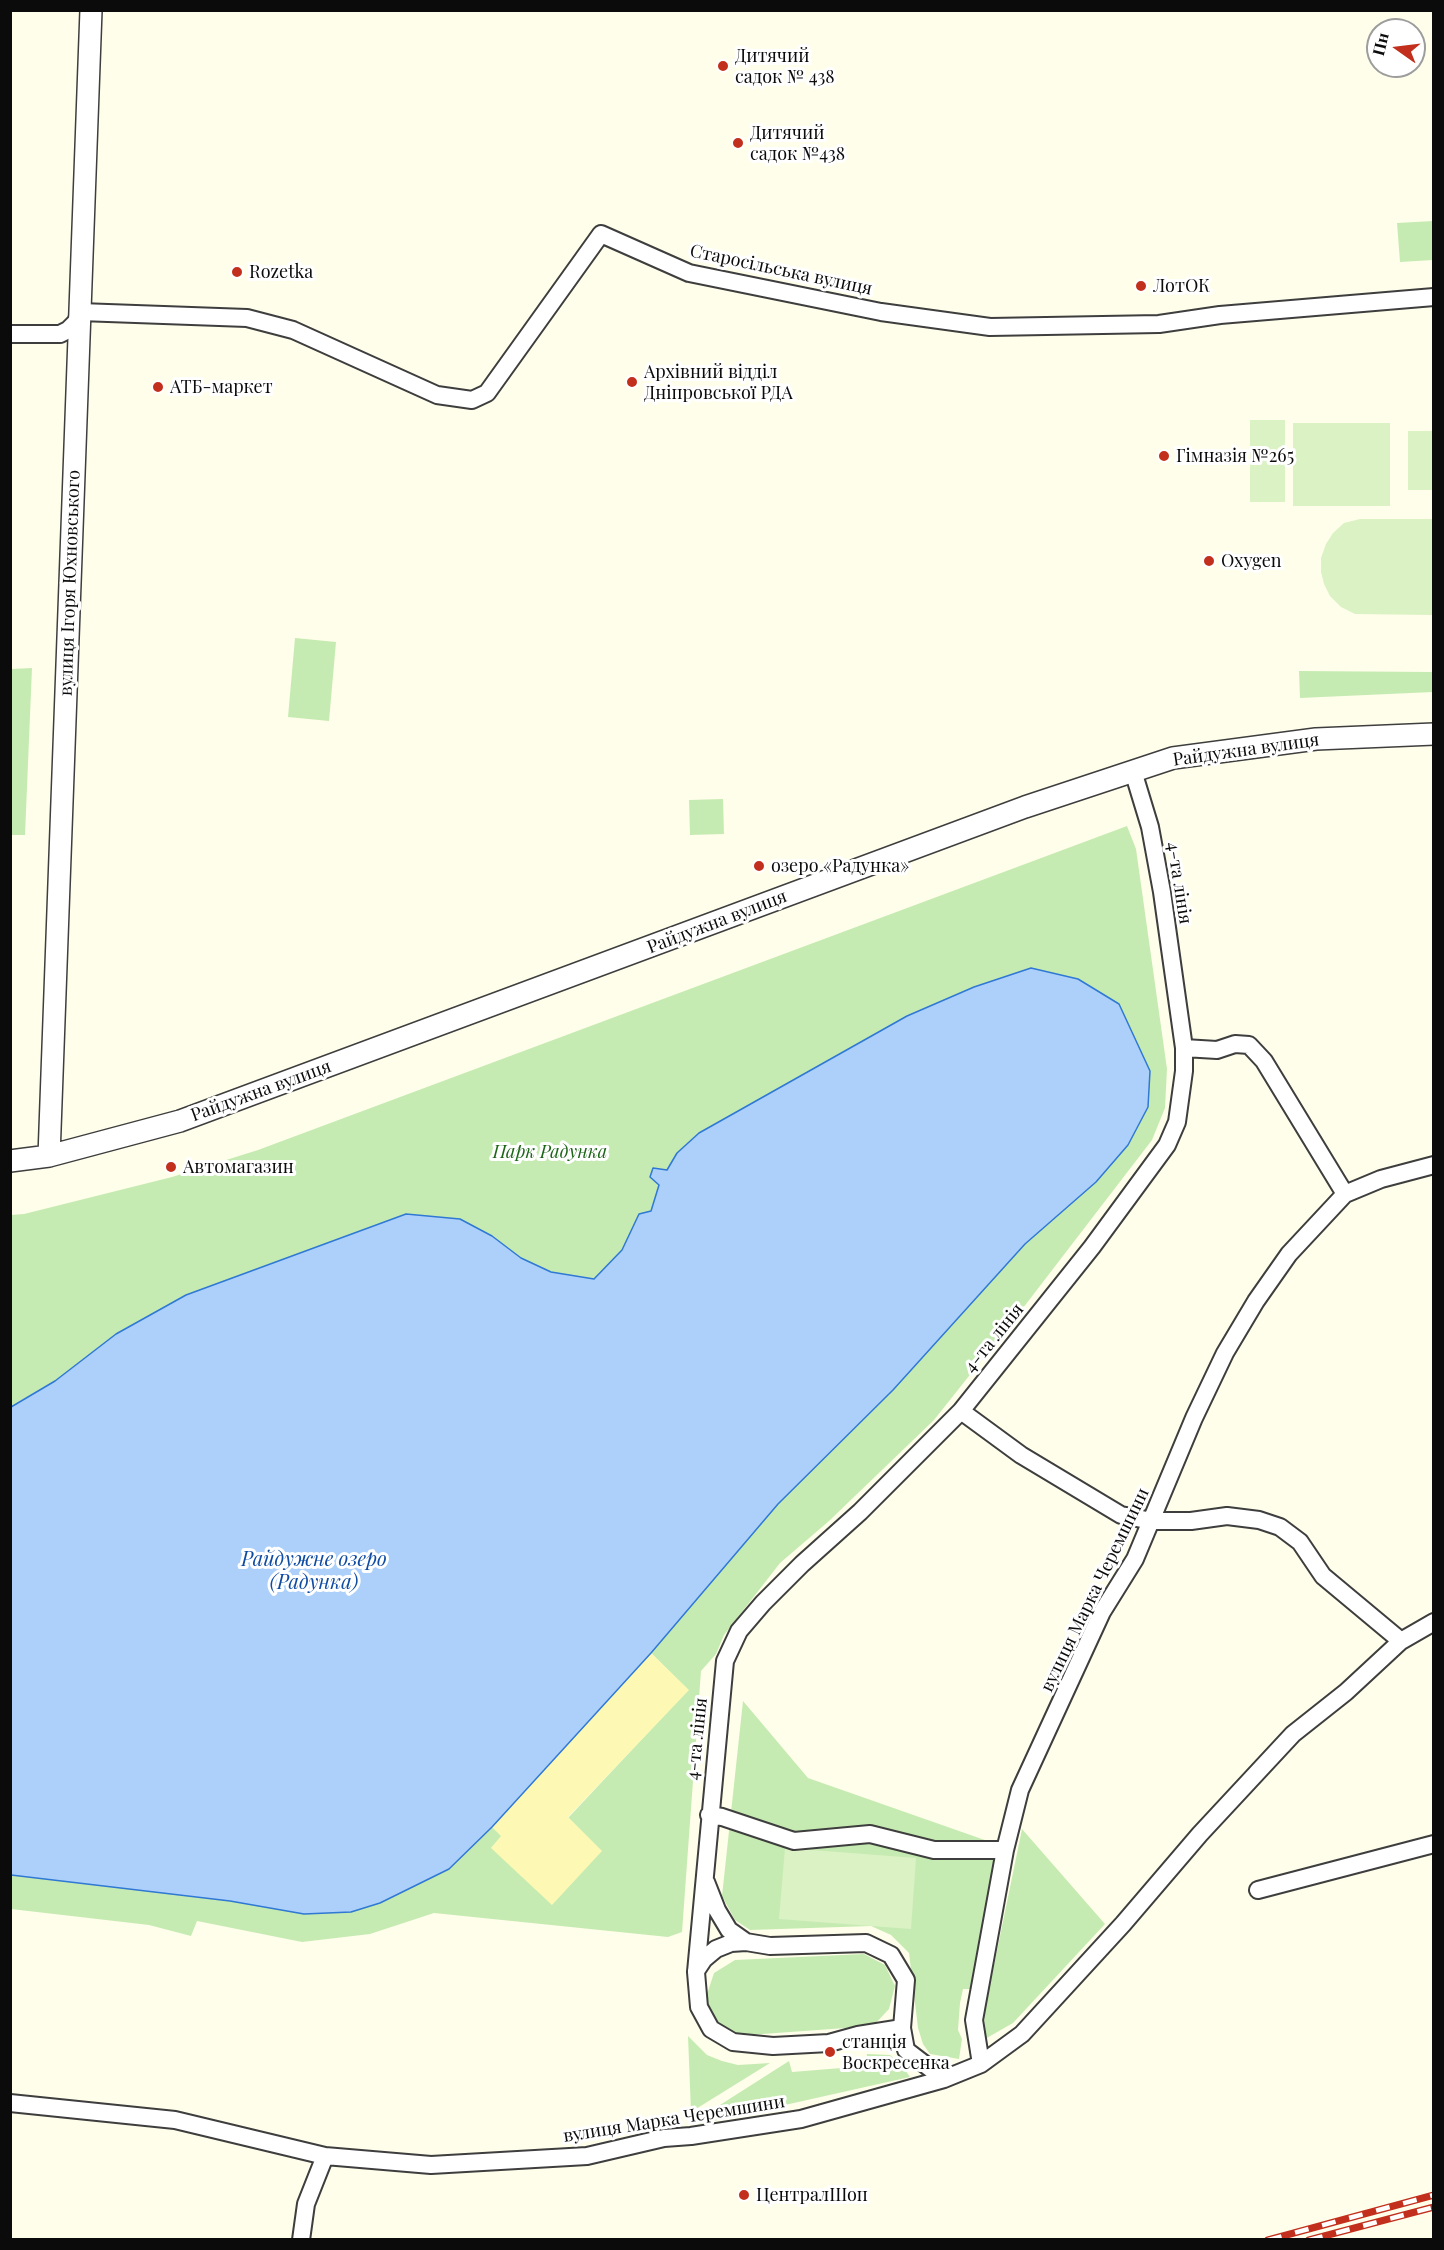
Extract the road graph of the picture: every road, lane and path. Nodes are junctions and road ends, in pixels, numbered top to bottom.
1 (92, 10) edge
2 (1434, 297) edge
3 (80, 312) junction
4 (10, 334) edge
5 (52, 336) junction
6 (78, 359) junction
7 (1434, 734) edge
8 (1132, 771) junction
9 (1184, 1048) junction
10 (49, 1155) junction
11 (10, 1161) edge
12 (1434, 1166) edge
13 (1345, 1194) junction
14 (962, 1411) junction
15 (1152, 1521) junction
16 (1434, 1622) edge
17 (1401, 1641) junction
18 (709, 1815) junction
19 (1434, 1844) edge
20 (1005, 1850) junction
21 (705, 1877) junction
22 (1258, 1890) dead end
23 (746, 1942) junction
24 (696, 1972) junction
25 (902, 2028) junction
26 (981, 2064) junction
27 (944, 2079) junction
28 (10, 2103) edge
29 (325, 2156) junction
30 (301, 2240) edge

1 - 3 street, вулиця Ігоря Юхновського
2 - 3 street, Старосільська вулиця
3 - 5 street
3 - 6 street, вулиця Ігоря Юхновського
4 - 5 street
5 - 6 street
6 - 10 street, вулиця Ігоря Юхновського
7 - 8 street, Райдужна вулиця
8 - 9 street, 4-та лінія
8 - 10 street, Райдужна вулиця
9 - 13 street
9 - 14 street, 4-та лінія
10 - 11 street, Райдужна вулиця
12 - 13 street, вулиця Марка Черемшини
13 - 15 street, вулиця Марка Черемшини
14 - 15 street
14 - 18 street, 4-та лінія
15 - 17 street
15 - 20 street, вулиця Марка Черемшини
16 - 17 street, вулиця Марка Черемшини
17 - 26 street, вулиця Марка Черемшини
18 - 20 street
18 - 21 street, 4-та лінія
19 - 22 street
20 - 26 street, вулиця Марка Черемшини
21 - 23 street, 4-та лінія
21 - 24 street, 4-та лінія
23 - 24 street
23 - 25 street
24 - 25 street, 4-та лінія
25 - 27 street
26 - 27 street, вулиця Марка Черемшини
27 - 29 street, вулиця Марка Черемшини
28 - 29 street, вулиця Марка Черемшини
29 - 30 street

